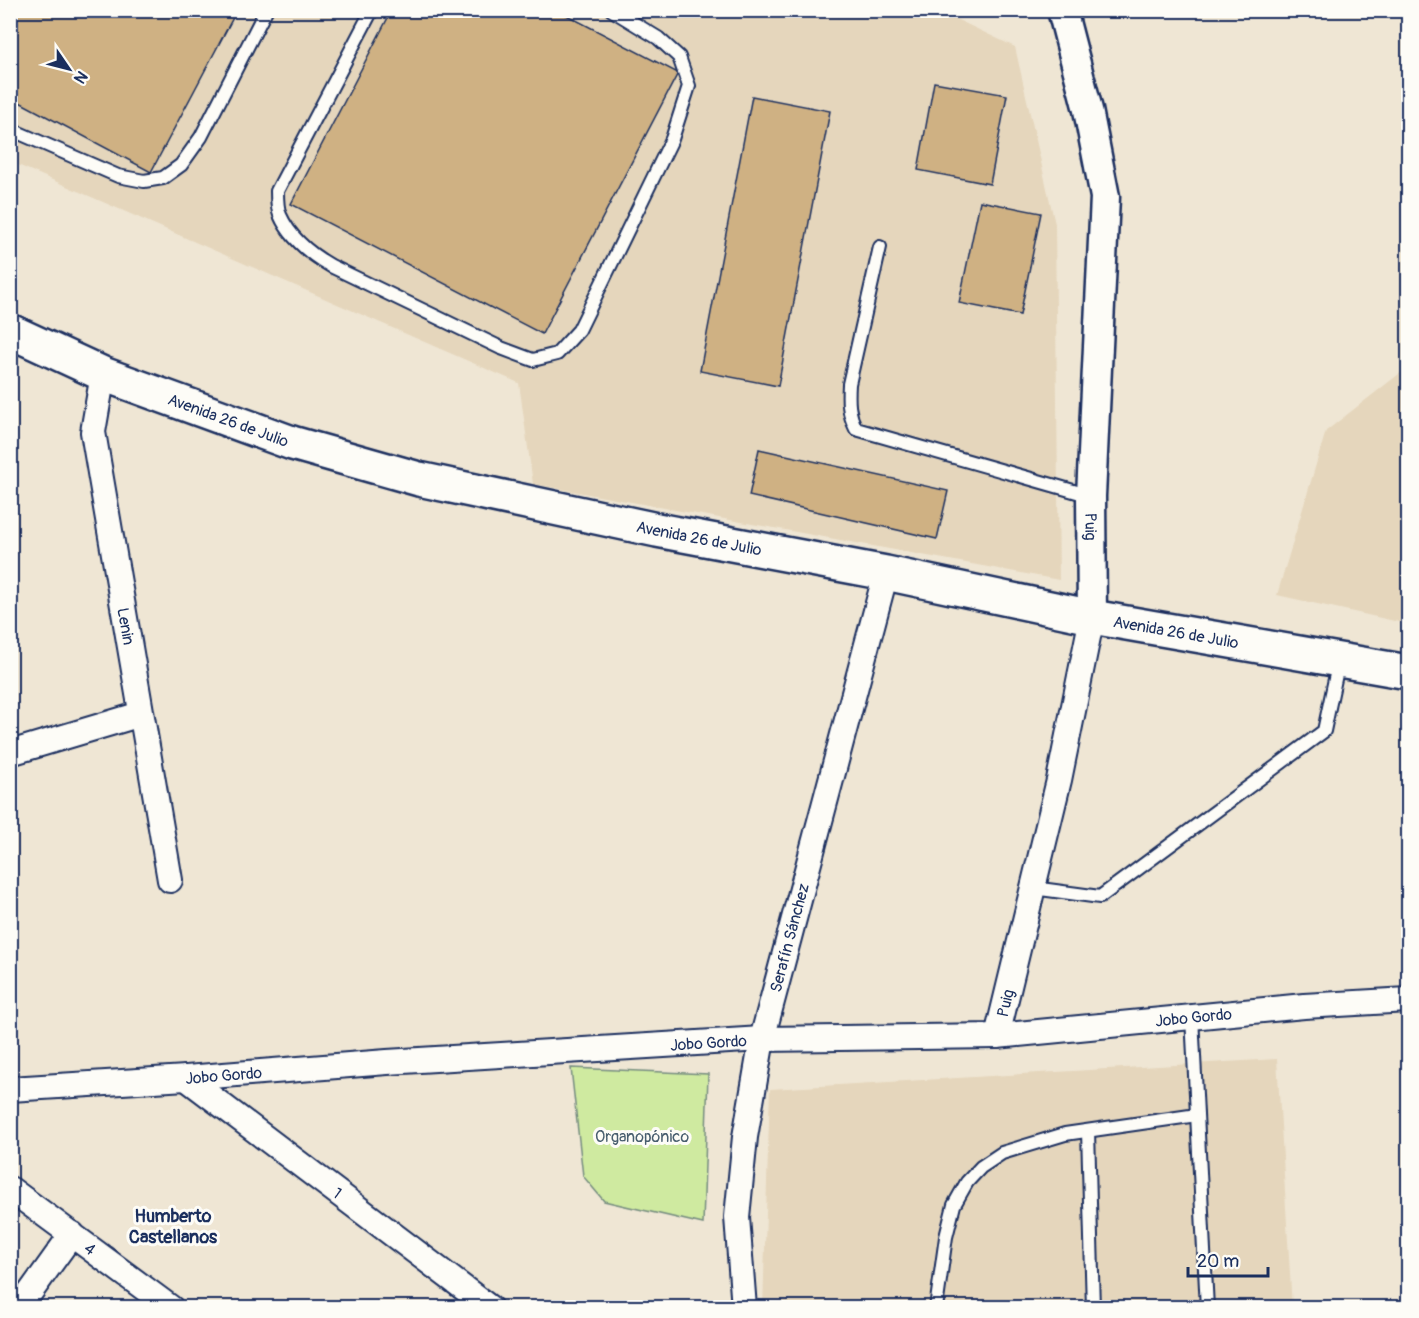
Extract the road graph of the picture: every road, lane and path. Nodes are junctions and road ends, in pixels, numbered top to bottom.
1 (266, 10) edge
2 (372, 10) edge
3 (1062, 10) edge
4 (611, 11) edge
5 (10, 129) edge
6 (880, 247) dead end
7 (10, 331) edge
8 (103, 374) junction
9 (1091, 496) junction
10 (886, 573) junction
11 (1092, 616) junction
12 (1340, 660) junction
13 (1408, 672) edge
14 (141, 714) junction
15 (10, 753) edge
16 (170, 880) dead end
17 (1033, 888) junction
18 (1408, 1000) edge
19 (1192, 1017) junction
20 (997, 1036) junction
21 (762, 1039) junction
22 (186, 1078) junction
23 (10, 1089) edge
24 (1197, 1115) junction
25 (1088, 1131) junction
26 (10, 1189) edge
27 (72, 1234) junction
28 (19, 1308) edge
29 (171, 1308) edge
30 (490, 1308) edge
31 (744, 1308) edge
32 (936, 1308) edge
33 (1093, 1308) edge
34 (1207, 1308) edge

1 - 5 lane
2 - 4 lane
3 - 9 street, Puig
6 - 9 lane
7 - 8 main road, Avenida 26 de Julio
8 - 10 main road, Avenida 26 de Julio
8 - 14 street, Lenin
9 - 11 street, Puig
10 - 11 main road, Avenida 26 de Julio
10 - 21 street, Serafín Sánchez
11 - 12 main road, Avenida 26 de Julio
11 - 17 street, Puig
12 - 13 main road, Avenida 26 de Julio
12 - 17 lane
14 - 15 street
14 - 16 street, Lenin
17 - 20 street, Puig
18 - 19 street, Jobo Gordo
19 - 20 street, Jobo Gordo
19 - 24 lane
20 - 21 street, Jobo Gordo
21 - 22 street, Jobo Gordo
21 - 31 street, Serafín Sánchez
22 - 23 street, Jobo Gordo
22 - 30 street, 1
24 - 25 lane
24 - 34 lane
25 - 32 lane
25 - 33 lane
26 - 27 street, 4
27 - 28 street
27 - 29 street, 4

